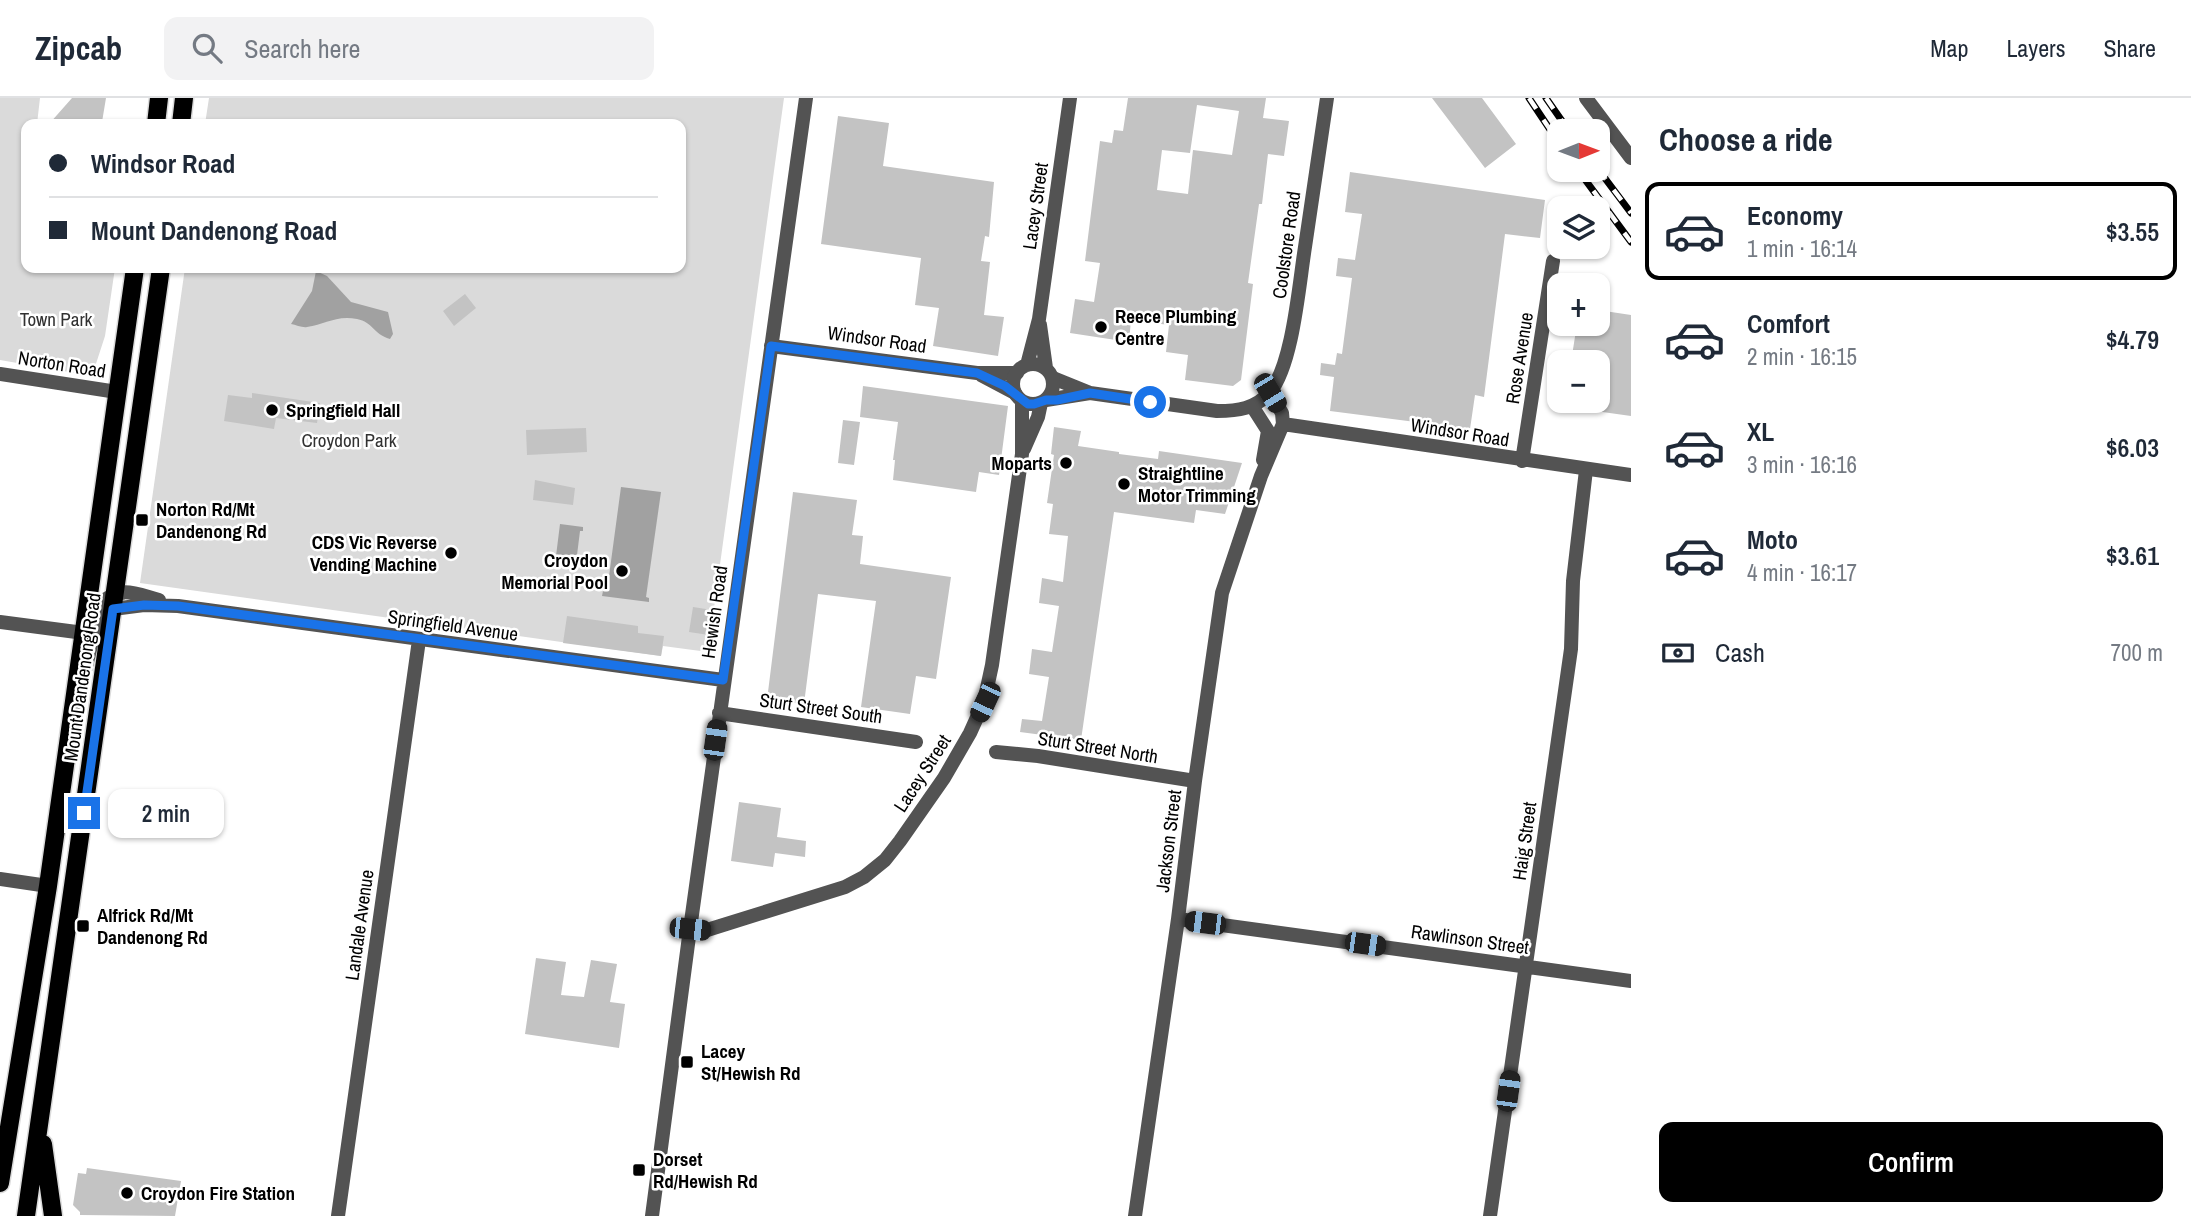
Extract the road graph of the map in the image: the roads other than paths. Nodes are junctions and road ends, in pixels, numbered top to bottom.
1 (159, 98) edge
2 (184, 98) edge
3 (806, 98) edge
4 (1070, 98) edge
5 (1327, 98) edge
6 (1586, 98) edge
7 (157, 119) edge
8 (182, 119) edge
9 (1631, 158) edge
10 (1553, 261) dead end
11 (134, 273) edge
12 (160, 273) edge
13 (1039, 319) junction
14 (771, 346) junction
15 (1022, 369) junction
16 (977, 373) junction
17 (1049, 373) junction
18 (0, 374) edge
19 (117, 392) junction
20 (1090, 393) junction
21 (1270, 393) junction
22 (144, 395) junction
23 (1019, 397) junction
24 (1043, 401) junction
25 (1252, 406) junction
26 (1283, 424) junction
27 (1023, 454) junction
28 (1522, 461) junction
29 (1586, 470) junction
30 (1631, 475) edge
31 (1261, 476) junction
32 (114, 601) junction
33 (0, 622) edge
34 (84, 633) junction
35 (419, 640) junction
36 (723, 680) junction
37 (719, 713) junction
38 (72, 720) junction
39 (916, 742) dead end
40 (996, 752) dead end
41 (1195, 781) junction
42 (0, 879) edge
43 (48, 886) junction
44 (73, 889) junction
45 (1178, 919) junction
46 (690, 929) junction
47 (1525, 966) junction
48 (1631, 981) edge
49 (40, 1127) junction
50 (1, 1175) edge
51 (26, 1216) edge
52 (53, 1216) edge
53 (338, 1216) edge
54 (652, 1216) edge
55 (1135, 1216) edge
56 (1490, 1216) edge

1 - 7 main road
2 - 8 main road
3 - 14 street, Hewish Road
4 - 13 street, Lacey Street
5 - 21 street, Coolstore Road
6 - 9 street
10 - 28 street, Rose Avenue
11 - 19 main road, Mount Dandenong Road
12 - 22 main road, Mount Dandenong Road
13 - 15 street, Lacey Street
13 - 17 street, Lacey Street
14 - 16 street, Windsor Road
14 - 36 street, Hewish Road
15 - 16 street, Windsor Road
15 - 17 street
15 - 23 street
16 - 23 street, Windsor Road
17 - 20 street
17 - 24 street
18 - 19 street, Norton Road
19 - 22 main road
19 - 34 main road, Mount Dandenong Road
20 - 24 street
20 - 25 street
21 - 25 street
21 - 26 street
22 - 32 main road, Mount Dandenong Road
23 - 24 street
23 - 27 street, Lacey Street
24 - 27 street, Lacey Street
25 - 31 street
26 - 28 street, Windsor Road
26 - 31 street
27 - 46 street, Lacey Street
28 - 29 street, Windsor Road
29 - 30 street, Windsor Road
29 - 47 street, Haig Street
31 - 41 street, Jackson Street
32 - 35 street, Springfield Avenue
32 - 38 street
32 - 44 main road, Mount Dandenong Road
33 - 34 street
34 - 38 main road, Mount Dandenong Road
35 - 36 street, Springfield Avenue
35 - 53 street, Landale Avenue
36 - 37 street, Hewish Road
37 - 39 street, Sturt Street South
37 - 46 street, Hewish Road
38 - 43 main road, Mount Dandenong Road
40 - 41 street, Sturt Street North
41 - 45 street, Jackson Street
42 - 43 street
43 - 44 main road
43 - 50 main road, Mount Dandenong Road
44 - 49 main road, Mount Dandenong Road
45 - 47 street, Rawlinson Street
45 - 55 street, Jackson Street
46 - 54 street, Hewish Road
47 - 48 street, Rawlinson Street
47 - 56 street, Haig Street
49 - 51 main road, Mount Dandenong Road
49 - 52 main road

